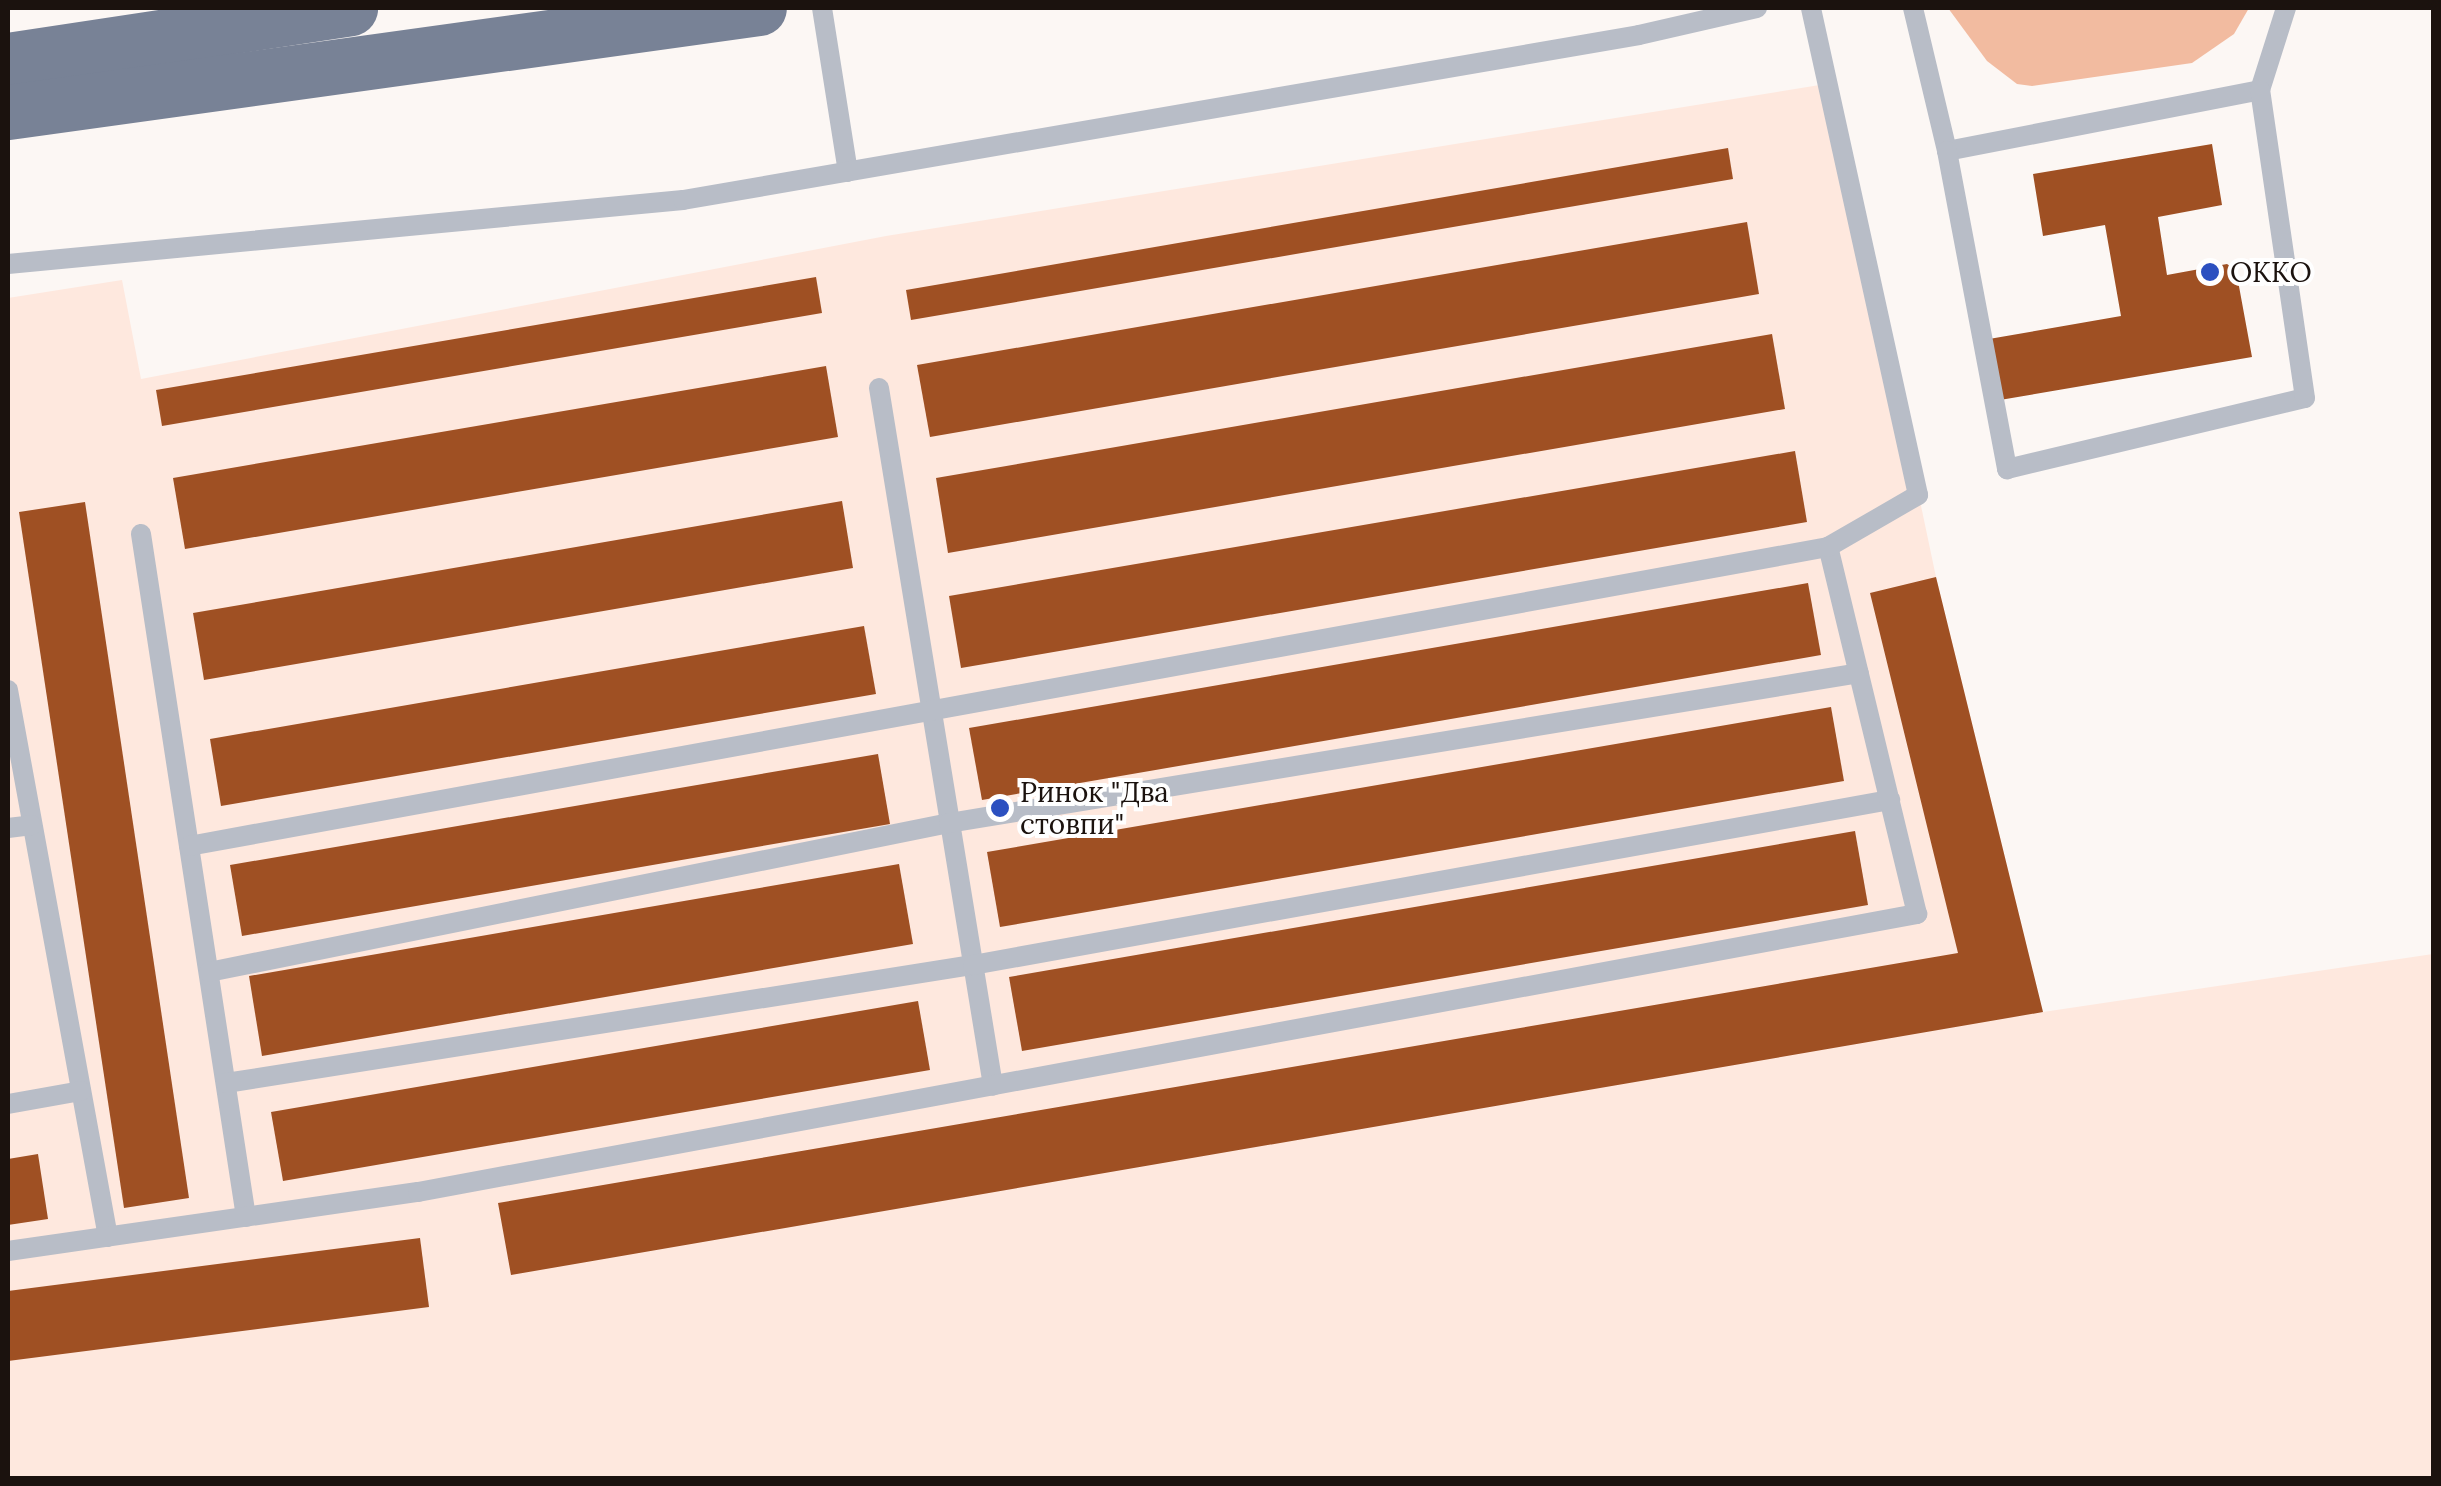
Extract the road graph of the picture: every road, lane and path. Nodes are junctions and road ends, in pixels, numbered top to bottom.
1 (350, 8) edge
2 (759, 8) edge
3 (822, 8) edge
4 (1757, 8) edge
5 (1811, 8) edge
6 (1912, 8) edge
7 (2286, 8) edge
8 (8, 60) edge
9 (2260, 90) junction
10 (8, 112) edge
11 (1947, 151) junction
12 (848, 172) junction
13 (8, 264) edge
14 (878, 388) dead end
15 (141, 534) dead end
16 (1828, 547) junction
17 (1859, 674) junction
18 (8, 690) edge
19 (931, 710) junction
20 (1890, 800) junction
21 (950, 823) junction
22 (32, 824) junction
23 (8, 828) edge
24 (189, 846) junction
25 (973, 965) junction
26 (209, 972) junction
27 (226, 1084) junction
28 (993, 1086) junction
29 (81, 1091) junction
30 (8, 1104) edge
31 (246, 1217) junction
32 (108, 1237) junction
33 (8, 1251) edge

1 - 8 highway
2 - 10 highway
3 - 12 lane
4 - 12 lane
5 - 16 lane
6 - 11 lane
7 - 9 lane
9 - 11 lane
9 - 11 lane
12 - 13 lane
14 - 19 lane
15 - 24 lane
16 - 17 lane
16 - 19 lane
17 - 20 lane
17 - 21 lane
18 - 22 lane
19 - 21 lane
19 - 24 lane
20 - 25 lane
20 - 28 lane
21 - 25 lane
21 - 26 lane
22 - 23 lane
22 - 29 lane
24 - 26 lane
25 - 27 lane
25 - 28 lane
26 - 27 lane
27 - 31 lane
28 - 31 lane
29 - 30 lane
29 - 32 lane
31 - 32 lane
32 - 33 lane

